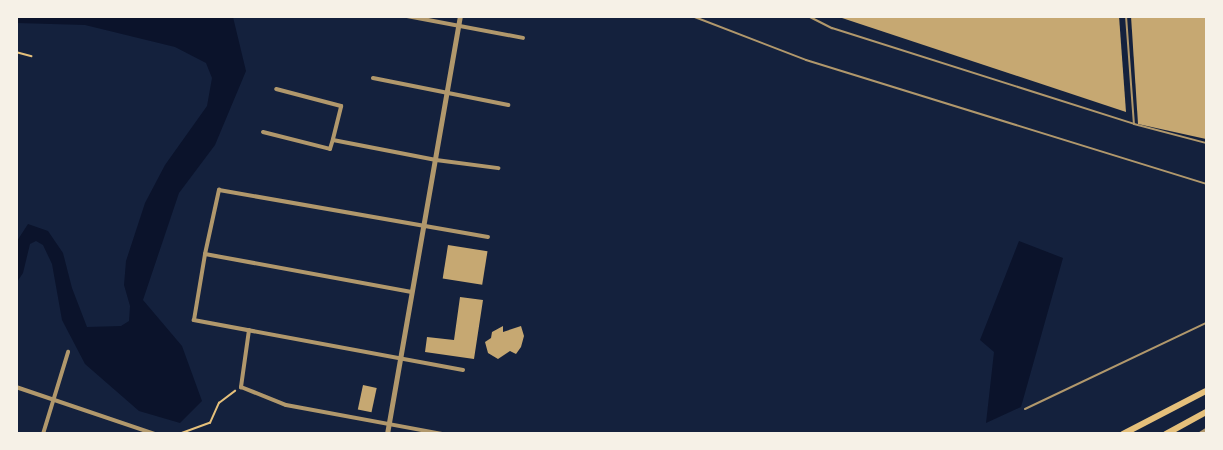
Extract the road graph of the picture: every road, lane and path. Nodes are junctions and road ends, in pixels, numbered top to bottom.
1 (407, 16) edge
2 (460, 16) edge
3 (692, 16) edge
4 (808, 16) edge
5 (1126, 16) edge
6 (816, 18) edge
7 (460, 26) junction
8 (523, 38) dead end
9 (16, 52) edge
10 (32, 56) dead end
11 (373, 78) dead end
12 (276, 89) dead end
13 (448, 93) junction
14 (508, 105) dead end
15 (1134, 124) junction
16 (263, 132) dead end
17 (333, 140) junction
18 (1206, 143) edge
19 (436, 160) junction
20 (498, 168) dead end
21 (1206, 184) edge
22 (424, 225) junction
23 (488, 237) dead end
24 (206, 254) junction
25 (413, 292) junction
26 (1206, 323) edge
27 (249, 330) junction
28 (69, 352) dead end
29 (401, 358) junction
30 (463, 370) dead end
31 (16, 387) edge
32 (241, 387) junction
33 (1206, 391) edge
34 (53, 400) junction
35 (1025, 409) dead end
36 (1206, 412) edge
37 (389, 422) junction
38 (1206, 430) edge
39 (43, 434) edge
40 (155, 434) edge
41 (179, 434) edge
42 (387, 434) edge
43 (443, 434) edge
44 (1122, 434) edge
45 (1166, 434) edge
46 (1200, 434) edge

1 - 7 street
2 - 7 street
3 - 21 lane
4 - 6 lane
5 - 15 lane
6 - 15 lane
7 - 8 street
7 - 13 street
9 - 10 path
11 - 13 street
12 - 17 street
13 - 14 street
13 - 19 street
15 - 18 lane
16 - 17 street
17 - 19 street
19 - 20 street
19 - 22 street
22 - 23 street
22 - 24 street
22 - 25 street
24 - 25 street
24 - 27 street
25 - 29 street
26 - 35 lane
27 - 29 street
27 - 32 street
28 - 34 street
29 - 30 street
29 - 37 street
31 - 34 street
32 - 37 street
32 - 41 path
33 - 44 main road
34 - 39 street
34 - 40 street
36 - 45 main road
37 - 42 street
37 - 43 street
38 - 46 street

